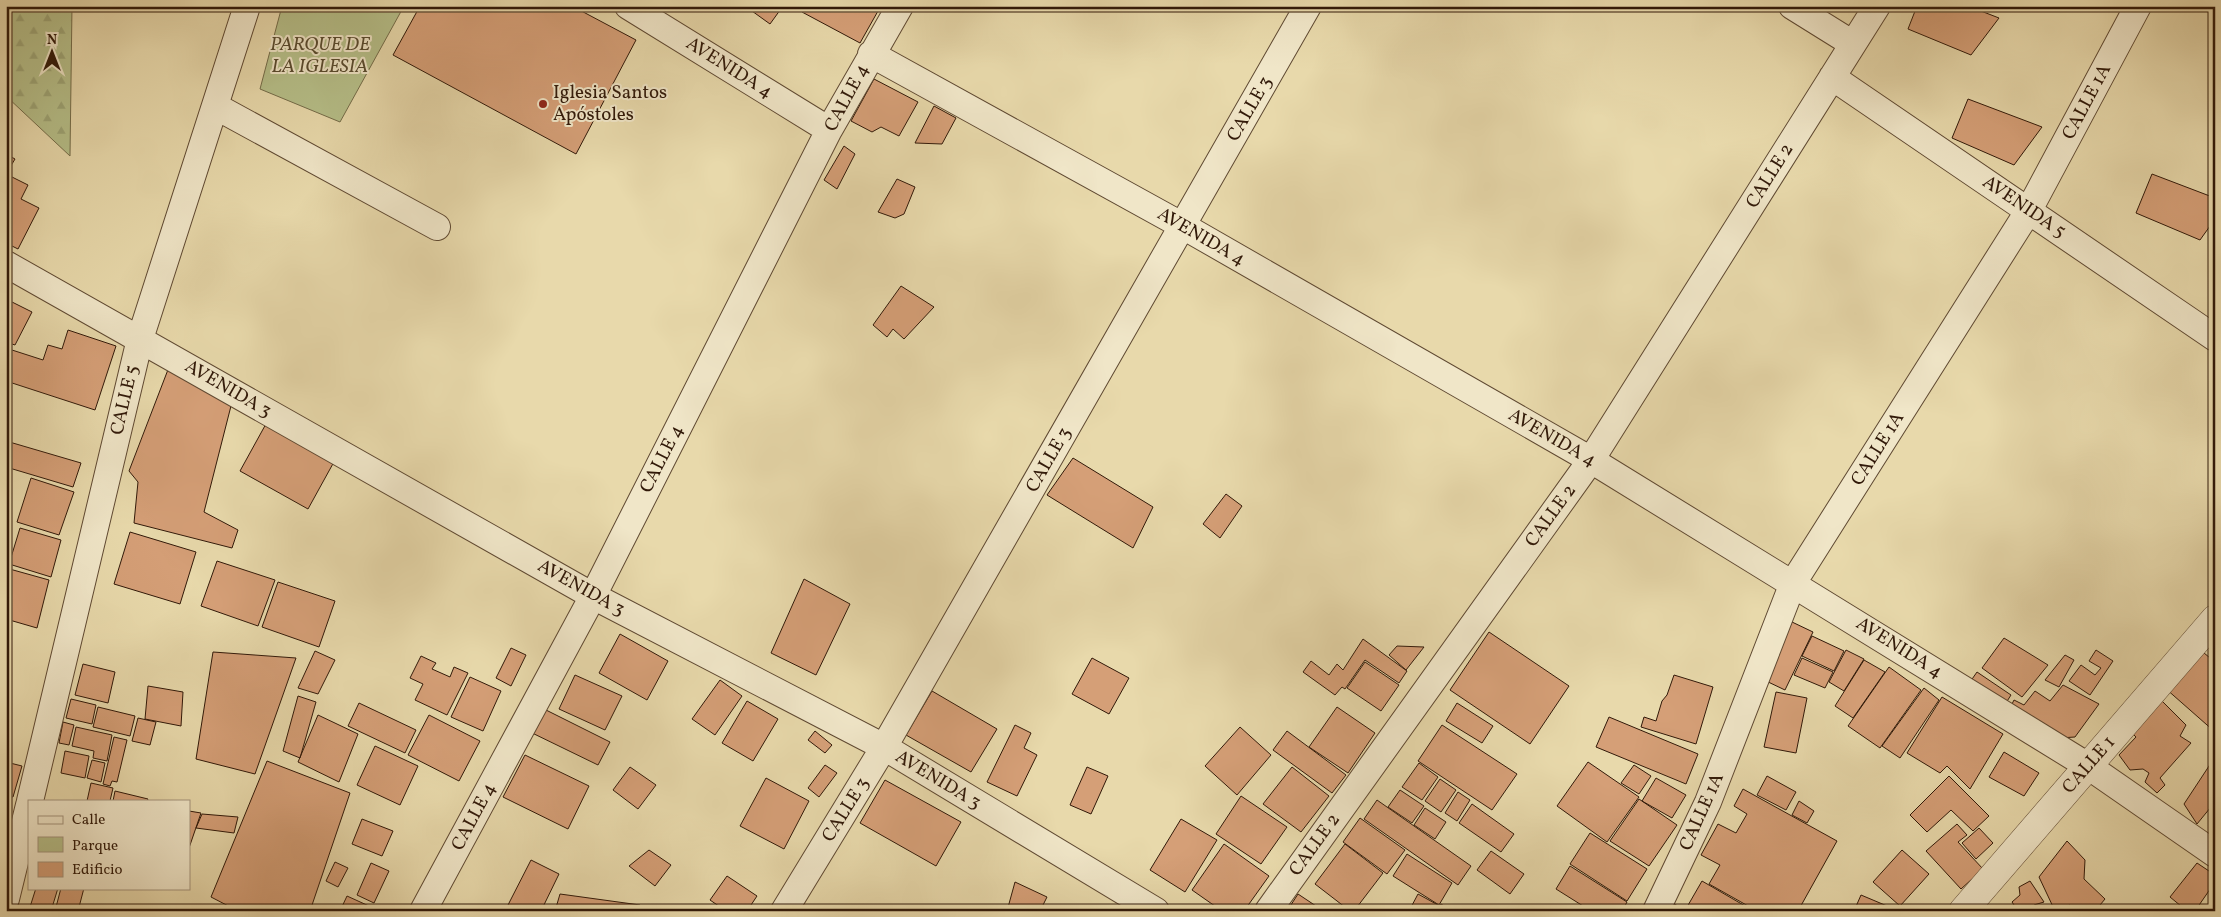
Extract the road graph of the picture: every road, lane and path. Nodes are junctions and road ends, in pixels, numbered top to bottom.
1 (247, 6) edge
2 (628, 6) edge
3 (900, 6) edge
4 (1308, 6) edge
5 (1792, 6) edge
6 (1877, 6) edge
7 (2138, 6) edge
8 (1853, 44) junction
9 (871, 54) junction
10 (1832, 78) junction
11 (215, 106) junction
12 (829, 130) junction
13 (2029, 210) junction
14 (1183, 226) junction
15 (438, 227) dead end
16 (6, 264) edge
17 (2215, 338) edge
18 (140, 339) junction
19 (1591, 460) junction
20 (1793, 583) junction
21 (593, 596) junction
22 (2215, 619) edge
23 (884, 747) junction
24 (2088, 766) junction
25 (30, 800) edge
26 (28, 809) edge
27 (2215, 854) edge
28 (6, 899) edge
29 (424, 911) edge
30 (784, 911) edge
31 (1156, 911) edge
32 (1268, 911) edge
33 (1656, 911) edge
34 (1963, 911) edge

1 - 11 street, CALLE 5
2 - 12 street, AVENIDA 4
3 - 9 street, CALLE 4
4 - 14 street, CALLE 3
5 - 8 street
6 - 8 street, CALLE 2
7 - 13 street, CALLE 1A
8 - 10 street, CALLE 2
9 - 12 street, CALLE 4
9 - 14 street, AVENIDA 4
10 - 13 street, AVENIDA 5
10 - 19 street, CALLE 2
11 - 15 street
11 - 18 street, CALLE 5
12 - 21 street, CALLE 4
13 - 17 street, AVENIDA 5
13 - 20 street, CALLE 1A
14 - 19 street, AVENIDA 4
14 - 23 street, CALLE 3
16 - 18 street, AVENIDA 3
18 - 21 street, AVENIDA 3
18 - 25 street, CALLE 5
19 - 20 street, AVENIDA 4
19 - 32 street, CALLE 2
20 - 24 street, AVENIDA 4
20 - 33 street, CALLE 1A
21 - 23 street, AVENIDA 3
21 - 29 street, CALLE 4
22 - 24 street, CALLE 1
23 - 30 street, CALLE 3
23 - 31 street, AVENIDA 3
24 - 27 street, AVENIDA 4
24 - 34 street, CALLE 1
26 - 28 street

